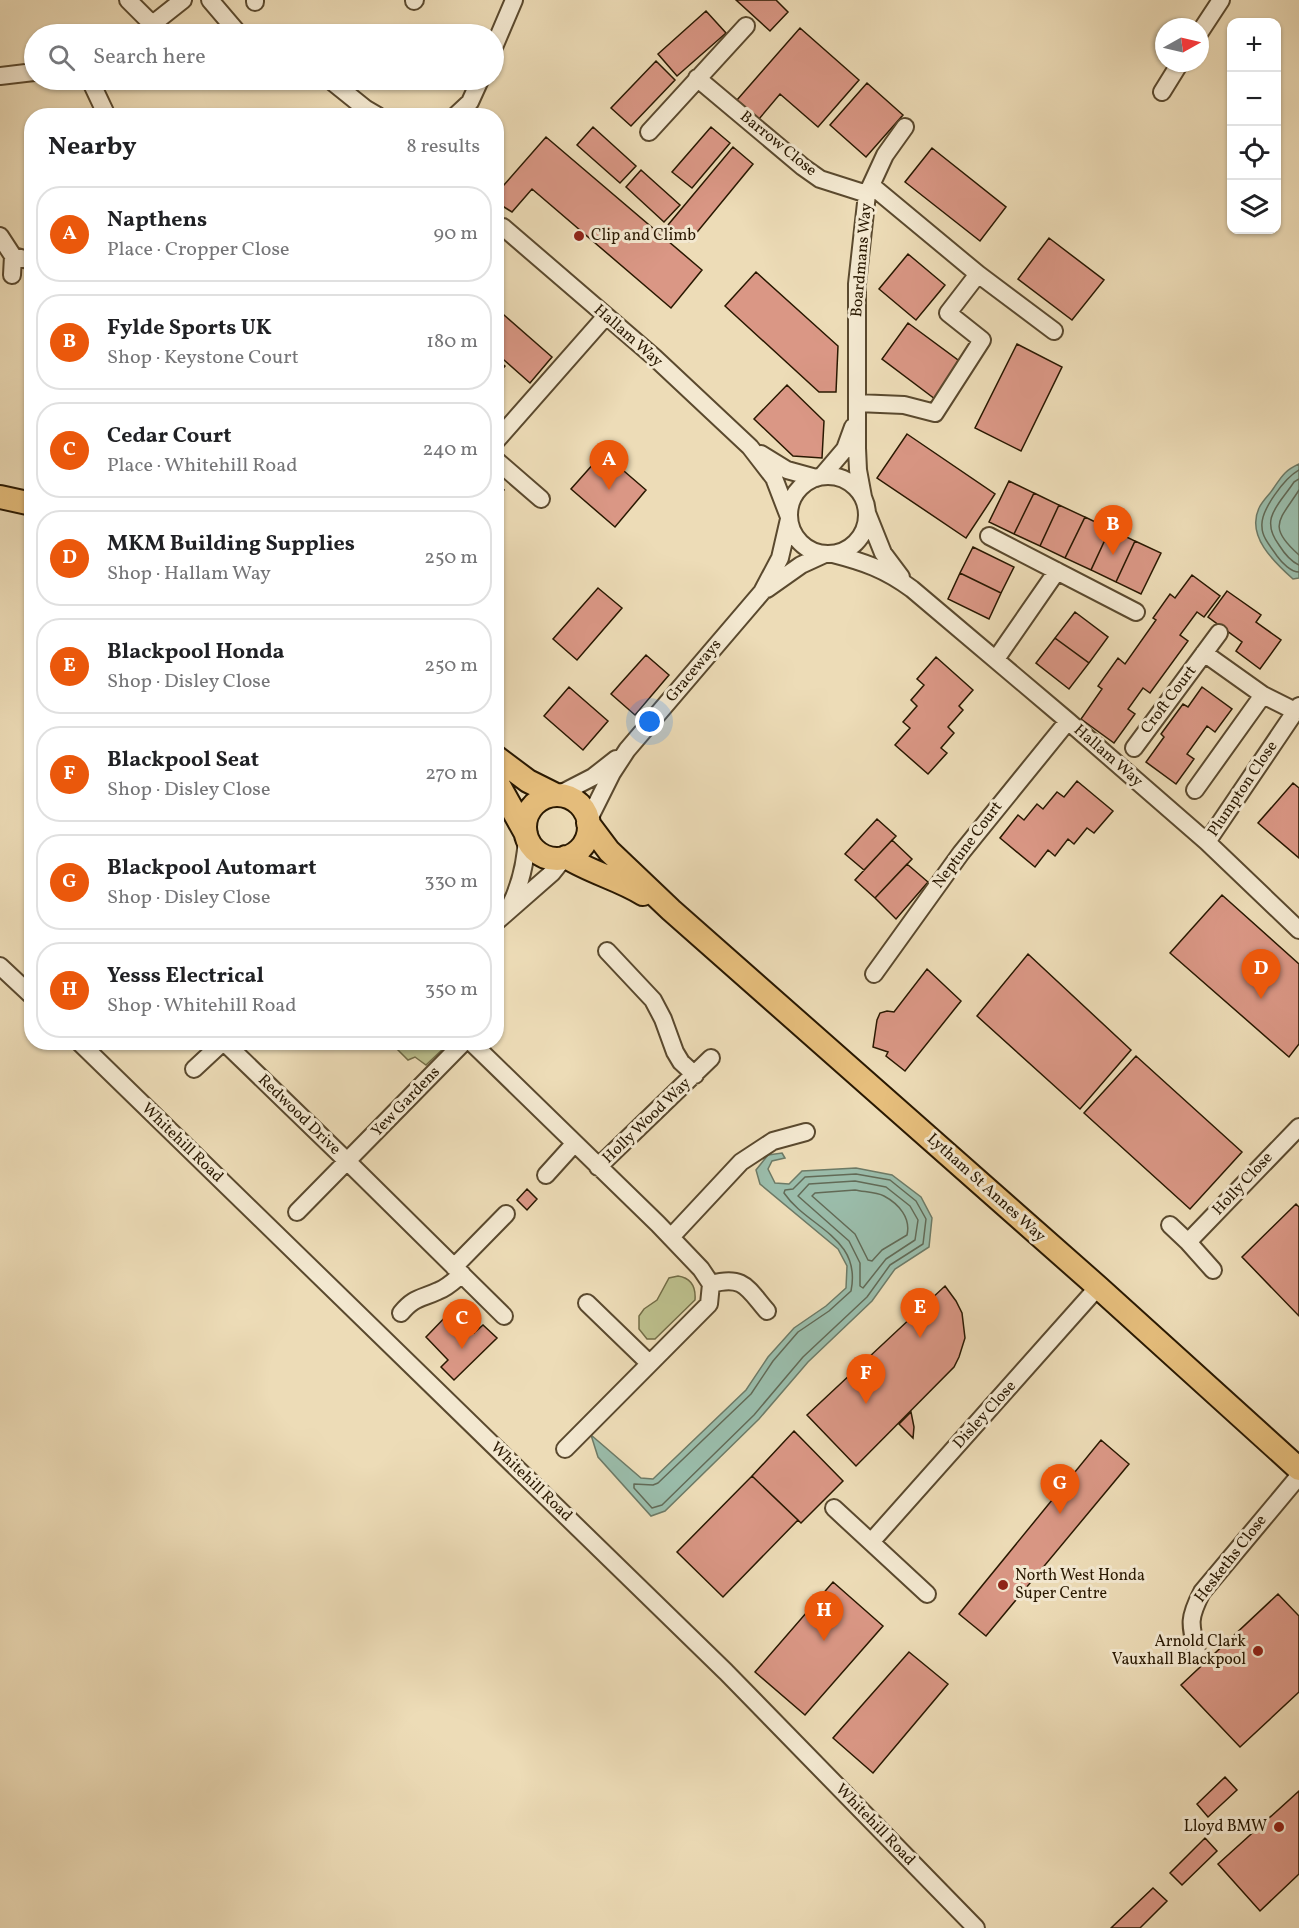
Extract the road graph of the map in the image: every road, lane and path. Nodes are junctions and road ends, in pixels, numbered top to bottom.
1 (128, 0) edge
2 (183, 0) edge
3 (210, 0) edge
4 (514, 0) edge
5 (1221, 0) edge
6 (1209, 18) edge
7 (143, 24) edge
8 (154, 24) edge
9 (230, 24) edge
10 (504, 24) edge
11 (746, 26) dead end
12 (1174, 72) edge
13 (24, 73) edge
14 (0, 76) edge
15 (697, 78) junction
16 (95, 90) edge
17 (342, 90) edge
18 (475, 90) edge
19 (1162, 92) dead end
20 (104, 108) edge
21 (364, 108) edge
22 (464, 108) edge
23 (905, 128) dead end
24 (649, 132) dead end
25 (870, 190) junction
26 (504, 228) edge
27 (0, 236) edge
28 (13, 256) junction
29 (24, 259) edge
30 (978, 274) junction
31 (12, 275) dead end
32 (606, 316) junction
33 (1054, 331) dead end
34 (857, 403) junction
35 (504, 432) edge
36 (750, 447) junction
37 (504, 467) edge
38 (819, 477) junction
39 (0, 497) edge
40 (541, 499) dead end
41 (24, 502) edge
42 (865, 505) junction
43 (789, 518) junction
44 (988, 536) dead end
45 (829, 554) junction
46 (1057, 571) junction
47 (912, 589) junction
48 (762, 592) junction
49 (1136, 612) dead end
50 (1219, 633) dead end
51 (1204, 653) junction
52 (996, 659) junction
53 (1263, 695) junction
54 (1297, 709) edge
55 (1068, 721) junction
56 (1134, 748) dead end
57 (627, 750) junction
58 (504, 763) edge
59 (1195, 790) dead end
60 (504, 795) edge
61 (557, 795) junction
62 (588, 822) junction
63 (526, 835) junction
64 (1207, 842) junction
65 (565, 857) junction
66 (670, 910) junction
67 (504, 912) edge
68 (504, 915) edge
69 (1299, 930) edge
70 (607, 951) dead end
71 (0, 966) edge
72 (874, 974) dead end
73 (24, 988) edge
74 (87, 1050) edge
75 (214, 1050) edge
76 (231, 1050) edge
77 (456, 1050) edge
78 (479, 1050) edge
79 (711, 1058) dead end
80 (194, 1069) dead end
81 (695, 1075) junction
82 (1299, 1127) edge
83 (806, 1132) dead end
84 (574, 1144) junction
85 (348, 1162) junction
86 (598, 1167) junction
87 (546, 1175) dead end
88 (297, 1212) dead end
89 (506, 1214) dead end
90 (1170, 1225) dead end
91 (671, 1237) junction
92 (1188, 1242) junction
93 (1212, 1270) dead end
94 (458, 1271) junction
95 (711, 1284) junction
96 (1098, 1287) junction
97 (587, 1303) dead end
98 (767, 1311) dead end
99 (401, 1313) dead end
100 (504, 1317) dead end
101 (649, 1363) junction
102 (565, 1449) dead end
103 (1299, 1469) edge
104 (1299, 1476) edge
105 (834, 1508) dead end
106 (871, 1542) junction
107 (927, 1594) dead end
108 (1197, 1652) dead end
109 (976, 1928) edge

1 - 7 street
2 - 8 street
3 - 9 street
4 - 10 street
5 - 6 street
11 - 15 street
12 - 19 street
13 - 14 street
15 - 24 street
15 - 25 street, Barrow Close
16 - 20 street
17 - 21 street
18 - 22 street
23 - 25 street, Boardmans Way
25 - 30 street
25 - 34 street, Boardmans Way
26 - 32 street, Hallam Way
27 - 28 street
28 - 29 street
28 - 31 street
30 - 33 street
30 - 34 street
32 - 35 street
32 - 36 street, Hallam Way
34 - 38 street, Boardmans Way
34 - 42 street, Boardmans Way
36 - 38 street, Hallam Way
36 - 43 street, Hallam Way
37 - 40 street
38 - 42 street
38 - 43 street
39 - 41 main road
42 - 45 street
42 - 47 street, Hallam Way
43 - 45 street
43 - 48 street, Graceways
44 - 46 street
45 - 47 street, Hallam Way
45 - 48 street, Graceways
46 - 49 street
46 - 52 street
47 - 52 street, Hallam Way
48 - 57 street, Graceways
50 - 51 street, Croft Court
51 - 53 street, Croft Court
51 - 56 street, Croft Court
52 - 55 street, Hallam Way
53 - 54 street, Croft Court
53 - 59 street
54 - 64 street, Plumpton Close
55 - 64 street, Hallam Way
55 - 72 street, Neptune Court
57 - 61 street, Graceways
57 - 62 street, Graceways
58 - 61 main road
60 - 63 main road
61 - 62 main road
61 - 63 main road
62 - 65 main road
62 - 66 main road, Lytham St Annes Way
63 - 65 main road
63 - 67 street
64 - 69 street, Hallam Way
65 - 66 main road, Lytham St Annes Way
65 - 68 street
66 - 96 main road, Lytham St Annes Way
70 - 81 street, Holly Wood Way
71 - 73 street
74 - 109 street, Whitehill Road
75 - 80 street, Redwood Drive
76 - 85 street, Redwood Drive
77 - 85 street, Yew Gardens
78 - 84 street, Holly Wood Way
79 - 81 street, Holly Wood Way
81 - 86 street, Holly Wood Way
82 - 92 street, Holly Close
83 - 91 street
84 - 86 street, Holly Wood Way
84 - 87 street
85 - 88 street, Yew Gardens
85 - 94 street
86 - 91 street, Holly Wood Way
89 - 94 street
90 - 92 street
91 - 95 street, Holly Wood Way
92 - 93 street
94 - 99 street
94 - 100 street
95 - 98 street
95 - 101 street
96 - 103 main road, Lytham St Annes Way
96 - 106 street, Disley Close
97 - 101 street
101 - 102 street
104 - 108 street, Heskeths Close
105 - 106 street
106 - 107 street

